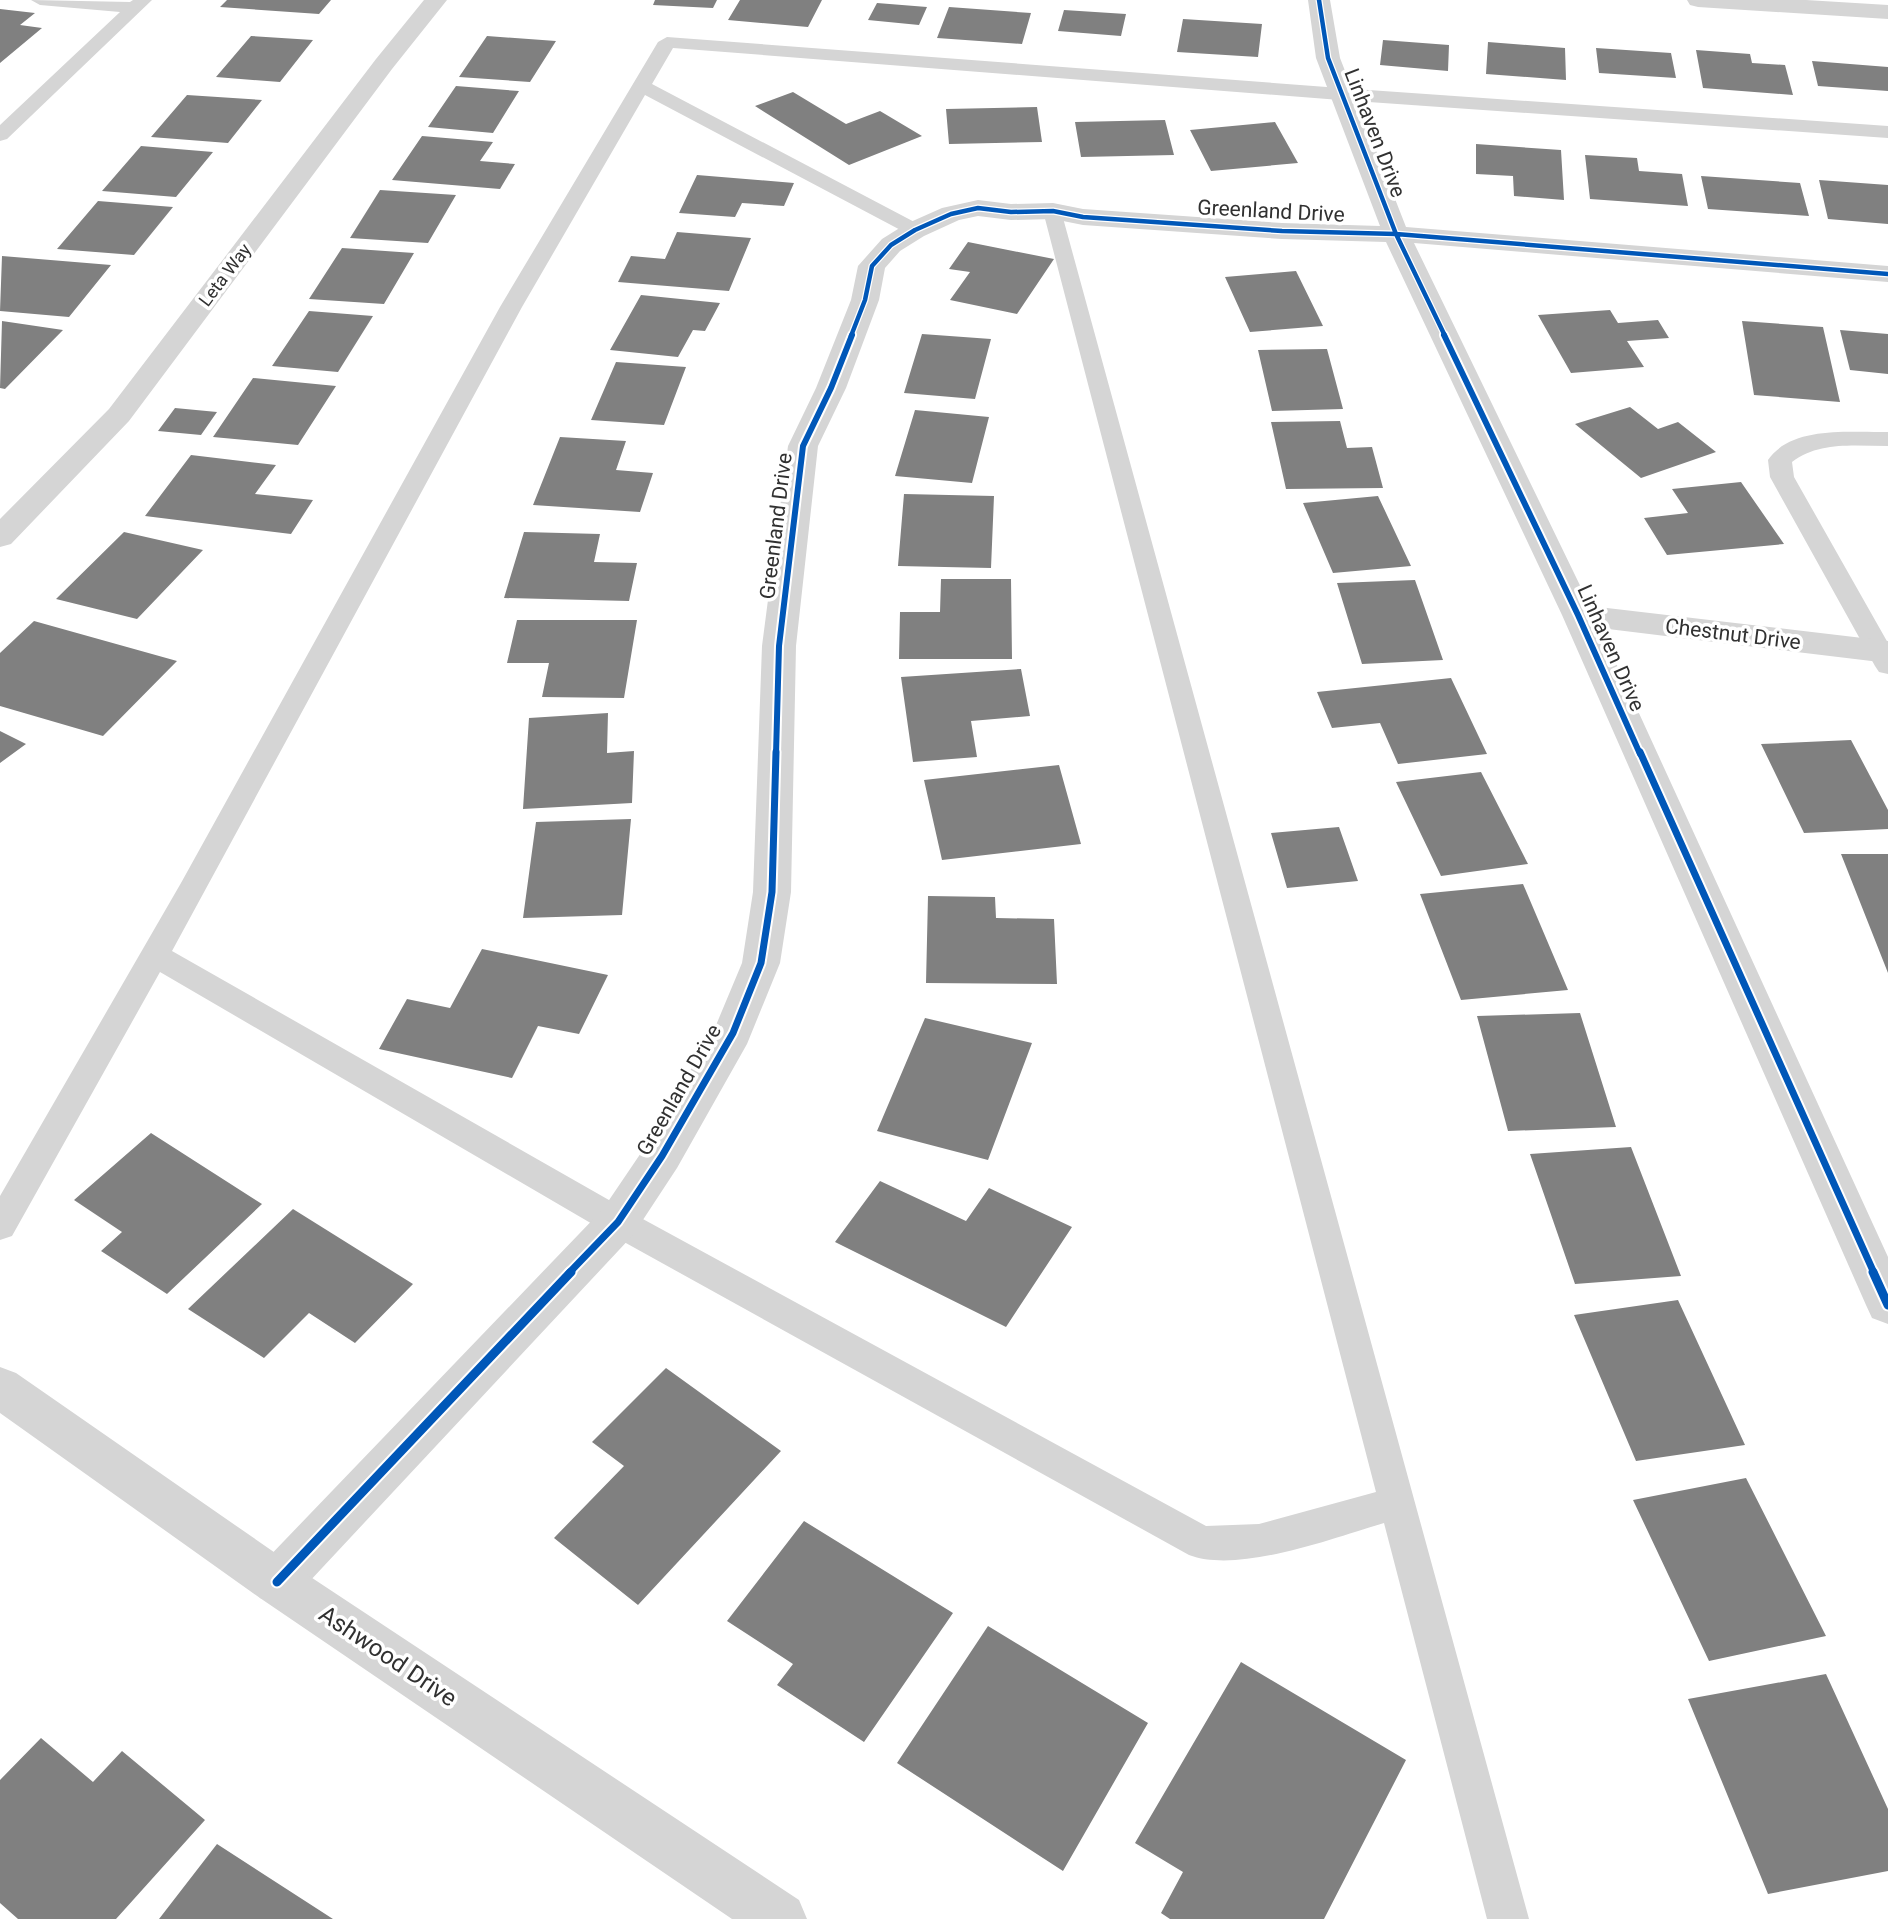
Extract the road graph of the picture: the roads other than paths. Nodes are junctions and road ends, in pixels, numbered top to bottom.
1 (40, 0) edge
2 (436, 0) edge
3 (1319, 0) edge
4 (1698, 0) edge
5 (138, 4) edge
6 (1851, 5) edge
7 (1888, 12) edge
8 (641, 86) junction
9 (1340, 94) junction
10 (1888, 132) edge
11 (0, 135) edge
12 (1053, 211) junction
13 (915, 230) junction
14 (1396, 234) junction
15 (1888, 274) edge
16 (1888, 439) edge
17 (0, 537) edge
18 (1578, 615) junction
19 (1885, 656) edge
20 (155, 955) junction
21 (618, 1222) junction
22 (0, 1226) edge
23 (1875, 1251) edge
24 (1888, 1305) edge
25 (0, 1387) edge
26 (1397, 1503) junction
27 (277, 1582) junction
28 (780, 1919) edge
29 (1508, 1919) edge

1 - 5 lane
2 - 17 street, Leta Way
3 - 9 street, Linhaven Drive
4 - 6 street
5 - 11 lane
6 - 7 street
8 - 9 lane
8 - 13 lane
8 - 20 lane
9 - 10 lane
9 - 14 street, Linhaven Drive
12 - 13 street, Greenland Drive
12 - 14 street, Greenland Drive
12 - 26 lane
13 - 21 street, Greenland Drive
14 - 15 street, Greenland Drive
14 - 18 street, Linhaven Drive
16 - 19 lane
18 - 19 street, Chestnut Drive
18 - 23 street, Linhaven Drive
20 - 21 lane
20 - 22 lane
21 - 26 lane
21 - 27 street, Greenland Drive
23 - 24 street, Linhaven Drive
25 - 27 street, Ashwood Drive
26 - 29 lane
27 - 28 street, Ashwood Drive

